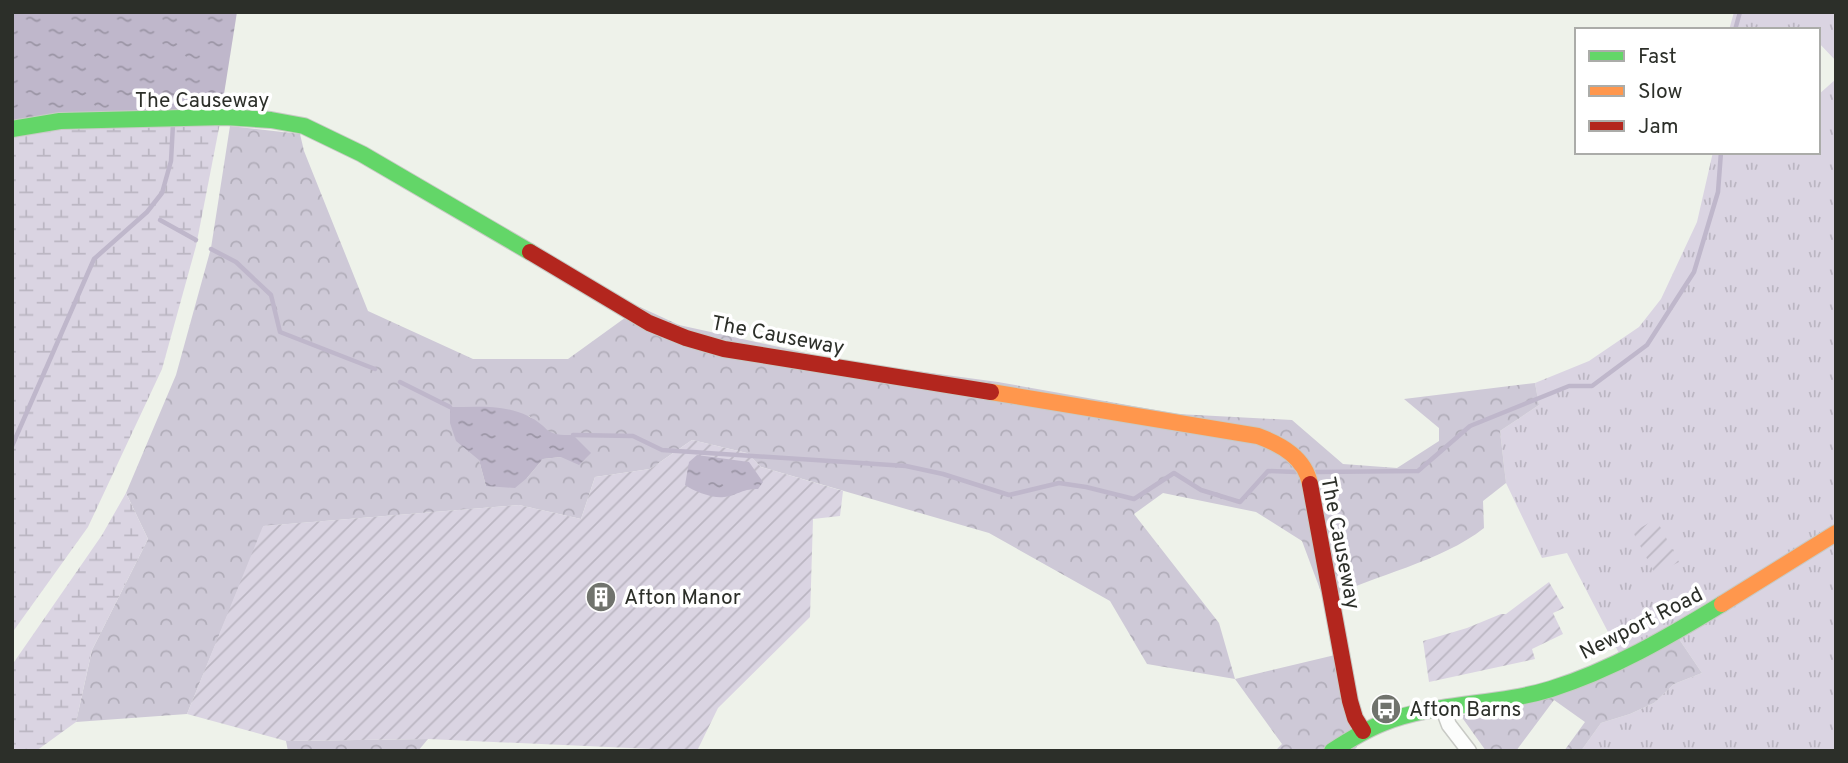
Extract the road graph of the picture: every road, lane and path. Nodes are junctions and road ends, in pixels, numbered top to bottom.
1 (12, 129) edge
2 (1836, 533) edge
3 (1443, 709) junction
4 (1363, 731) junction
5 (1332, 751) edge
6 (1469, 751) edge

1 - 4 street, The Causeway
2 - 3 street, Newport Road
3 - 4 street, Newport Road
3 - 6 street
4 - 5 street, Newport Road

